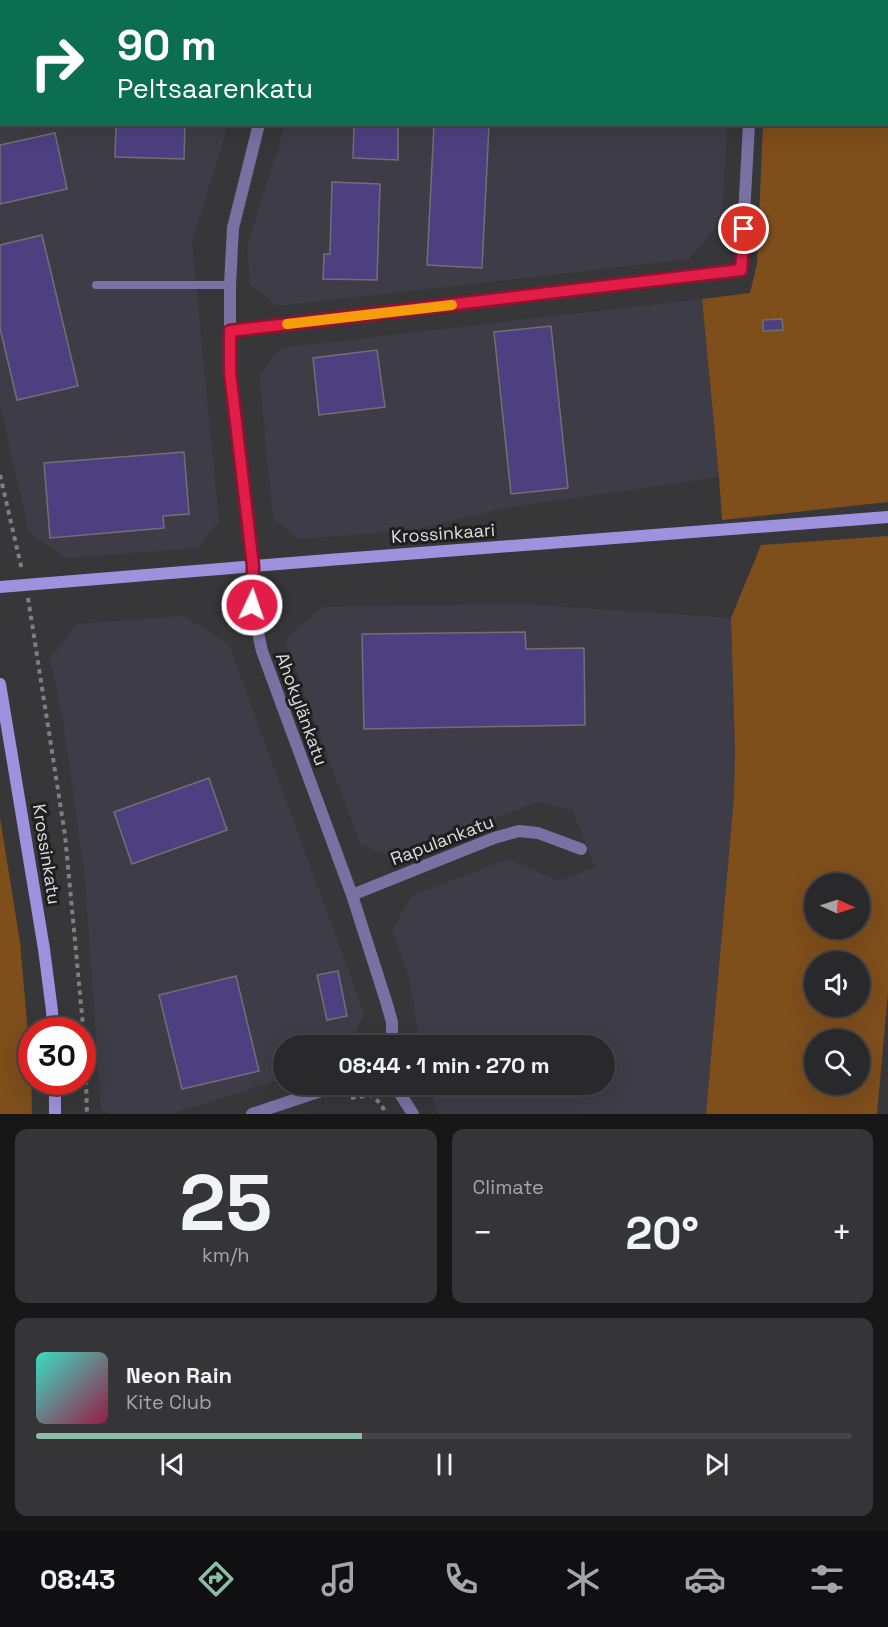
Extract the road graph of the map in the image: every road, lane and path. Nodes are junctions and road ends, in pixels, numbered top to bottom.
1 (258, 126) edge
2 (749, 126) edge
3 (96, 285) dead end
4 (230, 285) junction
5 (230, 331) junction
6 (0, 475) edge
7 (888, 517) edge
8 (253, 566) junction
9 (26, 585) junction
10 (0, 587) edge
11 (0, 684) edge
12 (581, 849) dead end
13 (352, 895) junction
14 (52, 1017) edge
15 (392, 1035) edge
16 (55, 1095) edge
17 (309, 1095) edge
18 (401, 1095) edge
19 (345, 1100) dead end
20 (55, 1114) edge
21 (87, 1114) edge
22 (252, 1114) edge
23 (386, 1114) edge
24 (413, 1114) edge

1 - 4 street, Ahokylänkatu
2 - 5 street
3 - 4 lane
4 - 5 street, Ahokylänkatu
5 - 8 street, Ahokylänkatu
6 - 9 path
7 - 8 street, Krossinkaari
8 - 9 street, Krossinkaari
8 - 13 street, Ahokylänkatu
9 - 10 street, Krossinkaari
9 - 21 path
11 - 14 street, Krossinkatu
12 - 13 street, Rapulankatu
13 - 15 street, Ahokylänkatu
16 - 20 street
17 - 22 street
18 - 24 street
19 - 23 path

